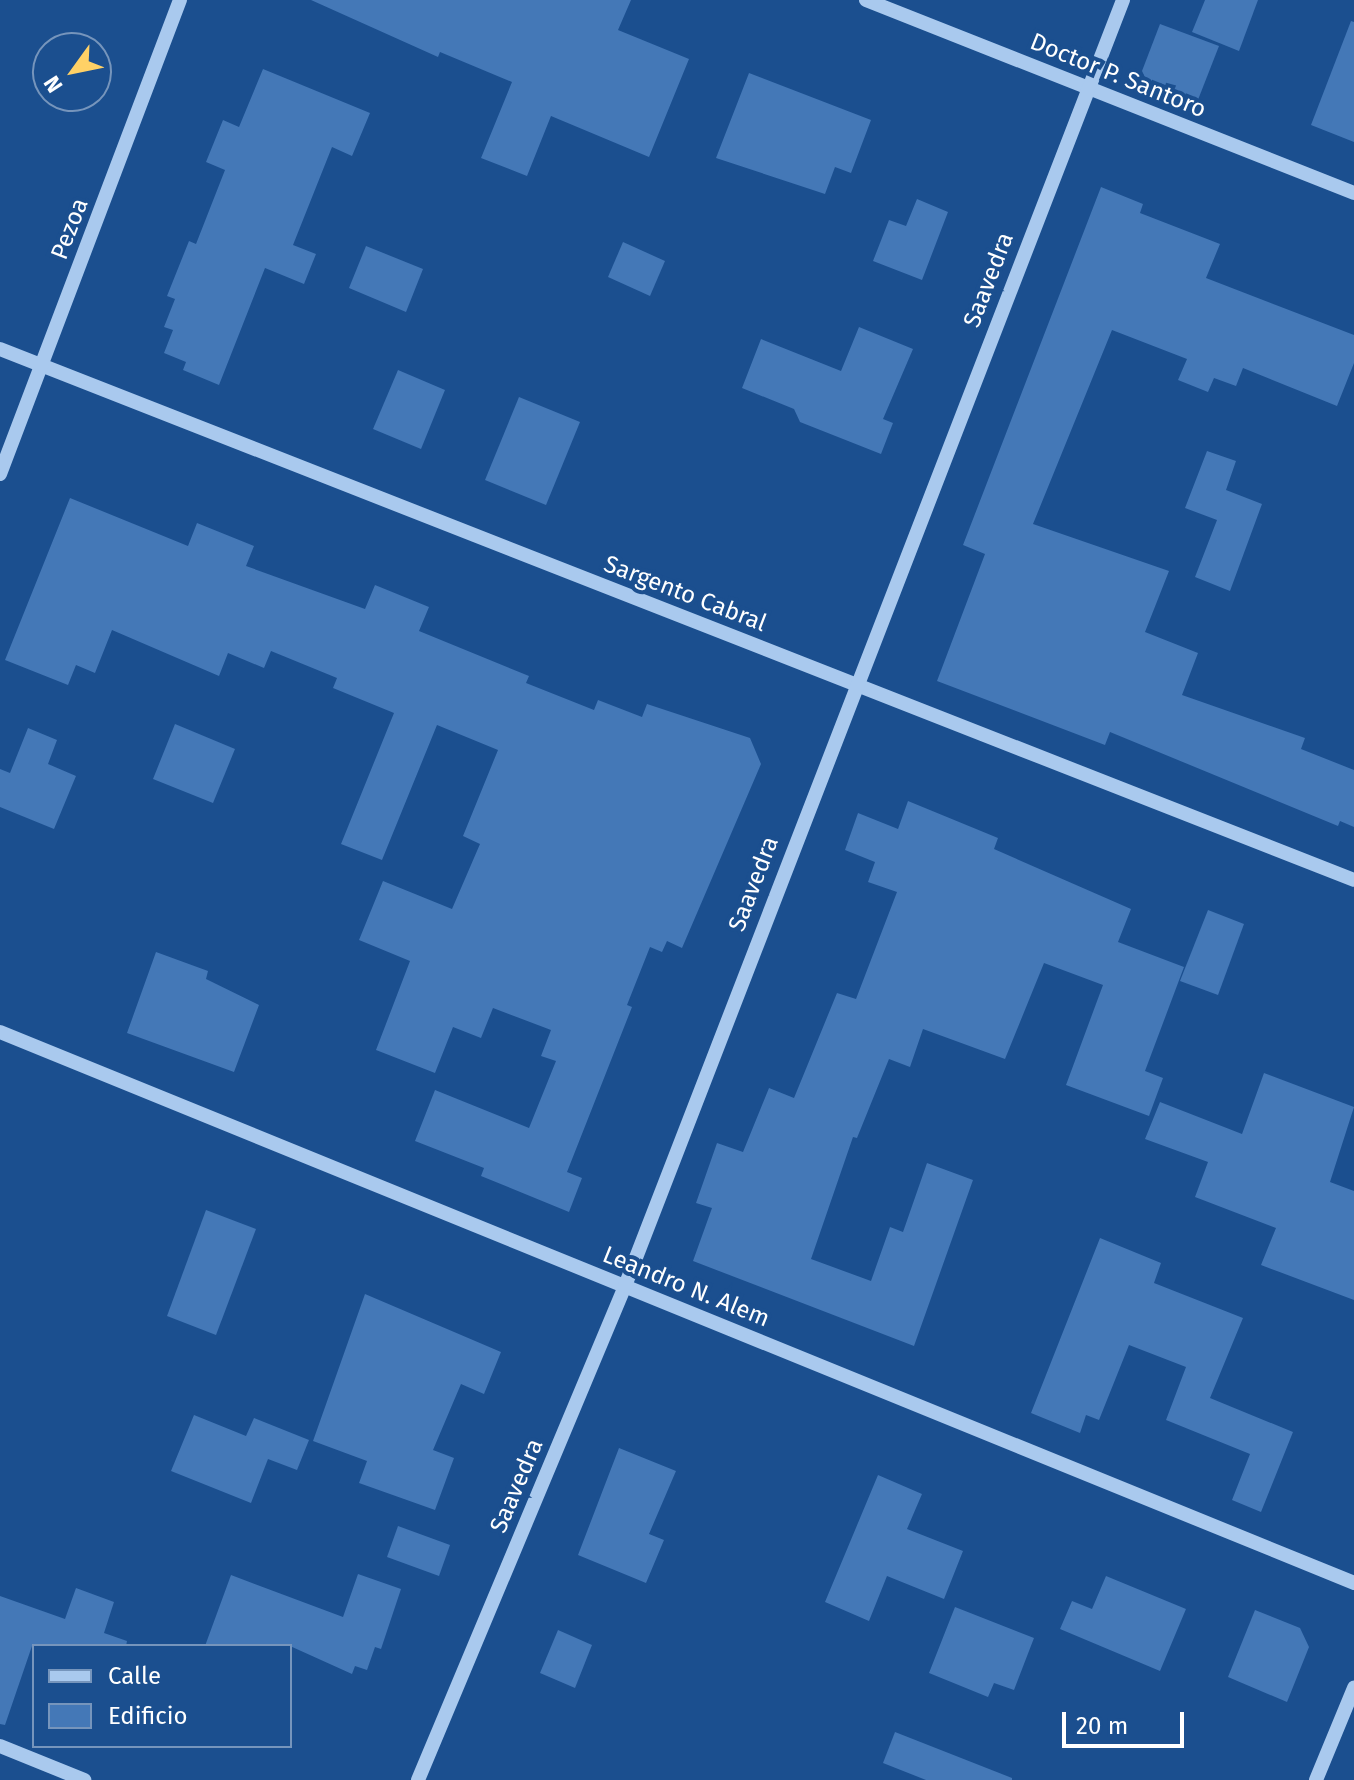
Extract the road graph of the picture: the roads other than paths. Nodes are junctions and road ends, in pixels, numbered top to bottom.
1 (180, 0) edge
2 (866, 0) edge
3 (1123, 0) edge
4 (1088, 88) junction
5 (1354, 193) edge
6 (0, 349) edge
7 (42, 366) junction
8 (0, 474) edge
9 (854, 684) junction
10 (1354, 880) edge
11 (0, 1032) edge
12 (625, 1286) junction
13 (1354, 1583) edge
14 (1354, 1688) edge
15 (0, 1746) edge
16 (84, 1780) edge
17 (418, 1780) edge
18 (1316, 1780) edge

1 - 7 street, Pezoa
2 - 4 street, Doctor P. Santoro
3 - 4 street, Saavedra
4 - 5 street, Doctor P. Santoro
4 - 9 street, Saavedra
6 - 7 street, Sargento Cabral
7 - 8 street, Pezoa
7 - 9 street, Sargento Cabral
9 - 10 street, Sargento Cabral
9 - 12 street, Saavedra
11 - 12 street, Leandro N. Alem
12 - 13 street, Leandro N. Alem
12 - 17 street, Saavedra
14 - 18 street
15 - 16 street

